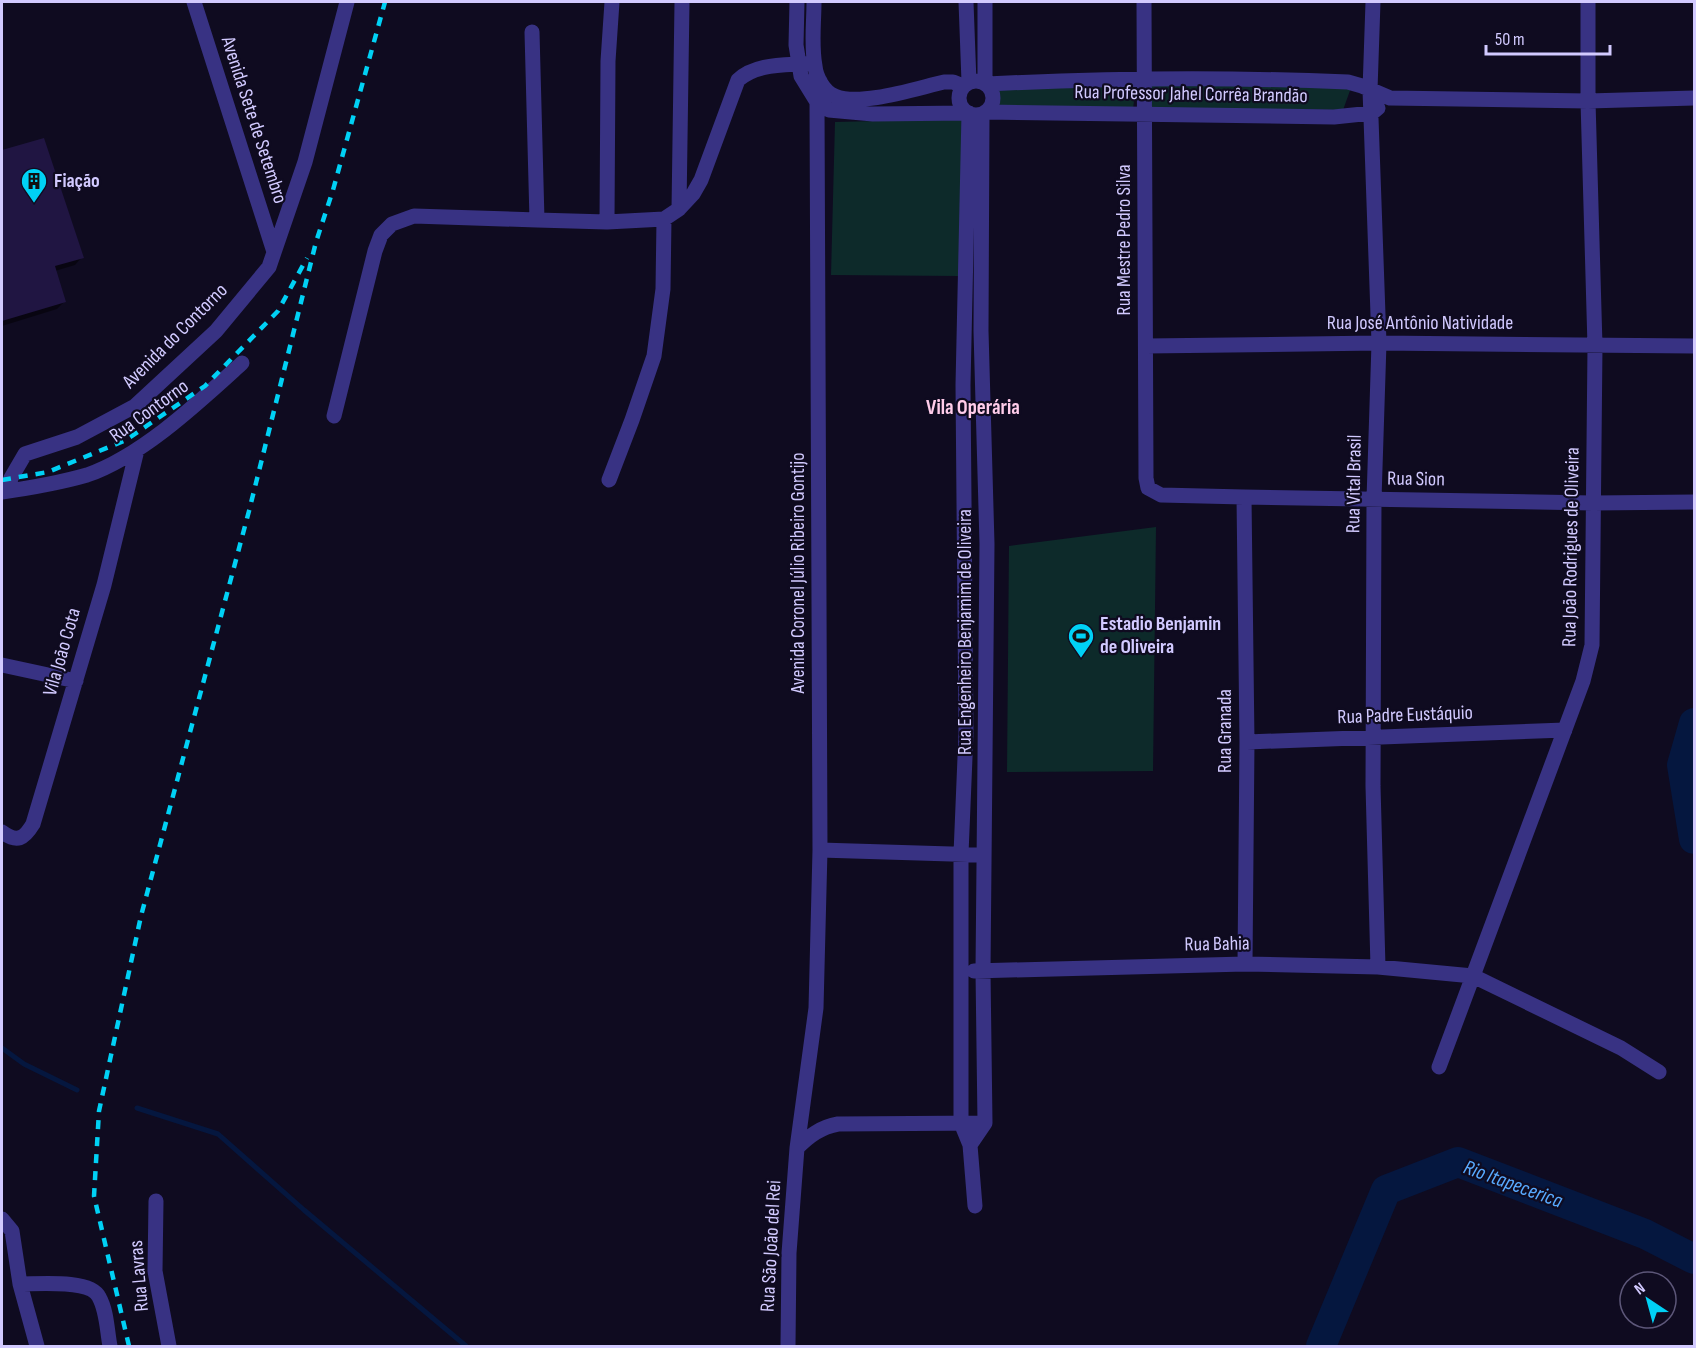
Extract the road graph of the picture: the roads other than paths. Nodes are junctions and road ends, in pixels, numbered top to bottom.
1 (194, 2) edge
2 (346, 2) edge
3 (612, 2) edge
4 (682, 2) edge
5 (796, 2) edge
6 (814, 2) edge
7 (966, 2) edge
8 (985, 2) edge
9 (1144, 2) edge
10 (1373, 2) edge
11 (1588, 2) edge
12 (532, 32) dead end
13 (814, 63) junction
14 (798, 65) junction
15 (1145, 78) junction
16 (820, 81) junction
17 (976, 83) junction
18 (1370, 90) junction
19 (1390, 98) junction
20 (1695, 98) edge
21 (1588, 101) junction
22 (817, 102) junction
23 (976, 113) junction
24 (1372, 113) junction
25 (1144, 115) junction
26 (679, 208) junction
27 (664, 219) junction
28 (537, 220) junction
29 (607, 222) junction
30 (274, 252) junction
31 (964, 331) junction
32 (981, 331) junction
33 (1379, 343) junction
34 (1146, 346) junction
35 (1595, 346) junction
36 (1695, 346) edge
37 (242, 363) dead end
38 (334, 416) dead end
39 (137, 450) junction
40 (1146, 478) joint
41 (609, 480) dead end
42 (5, 491) edge
43 (1244, 497) junction
44 (1374, 499) junction
45 (1695, 502) edge
46 (1593, 503) junction
47 (2, 665) edge
48 (76, 681) junction
49 (1564, 730) junction
50 (1373, 738) junction
51 (1246, 742) junction
52 (2, 832) edge
53 (820, 850) junction
54 (962, 854) junction
55 (984, 855) junction
56 (1245, 964) junction
57 (1378, 967) junction
58 (983, 970) junction
59 (962, 971) junction
60 (1473, 976) junction
61 (1439, 1067) dead end
62 (1659, 1072) dead end
63 (961, 1123) junction
64 (985, 1123) junction
65 (970, 1145) junction
66 (797, 1148) junction
67 (156, 1201) dead end
68 (975, 1206) dead end
69 (2, 1219) edge
70 (20, 1284) junction
71 (37, 1347) edge
72 (110, 1347) edge
73 (170, 1347) edge
74 (788, 1347) edge

1 - 30 street, Avenida Sete de Setembro
2 - 30 street, Avenida do Contorno
3 - 29 street
4 - 26 street
5 - 14 street, Avenida Coronel Júlio Ribeiro Gontijo
6 - 13 street
7 - 17 street
8 - 17 street
9 - 15 street, Rua Mestre Pedro Silva
10 - 18 street, Rua Vital Brasil
11 - 21 street, Rua João Rodrigues de Oliveira
12 - 28 street
13 - 14 street
13 - 16 street
14 - 22 street, Avenida Coronel Júlio Ribeiro Gontijo
14 - 26 street
15 - 17 street, Rua Professor Jahel Corrêa Brandão
15 - 18 street, Rua Professor Jahel Corrêa Brandão
15 - 25 street, Rua Mestre Pedro Silva
16 - 17 street, Rua Professor Jahel Corrêa Brandão
16 - 22 street
17 - 23 street
17 - 23 street
18 - 19 street, Rua Professor Jahel Corrêa Brandão
18 - 24 street, Rua Vital Brasil
19 - 21 street, Rua Professor Jahel Corrêa Brandão
19 - 24 street
20 - 21 street, Rua Professor Jahel Corrêa Brandão
21 - 35 street, Rua João Rodrigues de Oliveira
22 - 23 street, Rua Professor Jahel Corrêa Brandão
22 - 53 street, Avenida Coronel Júlio Ribeiro Gontijo
23 - 25 street, Rua Professor Jahel Corrêa Brandão
23 - 31 street, Rua Engenheiro Benjamim de Oliveira
23 - 32 street, Rua Engenheiro Benjamim de Oliveira
24 - 25 street, Rua Professor Jahel Corrêa Brandão
24 - 33 street, Rua Vital Brasil
25 - 34 street, Rua Mestre Pedro Silva
26 - 27 street
27 - 29 street
27 - 41 street
28 - 29 street
28 - 38 street
30 - 42 street, Avenida do Contorno
31 - 32 street
31 - 54 street, Rua Engenheiro Benjamim de Oliveira
32 - 55 street, Rua Engenheiro Benjamim de Oliveira
33 - 34 street, Rua José Antônio Natividade
33 - 35 street, Rua José Antônio Natividade
33 - 44 street, Rua Vital Brasil
34 - 40 street, Rua Mestre Pedro Silva
35 - 36 street, Rua José Antônio Natividade
35 - 46 street, Rua João Rodrigues de Oliveira
37 - 39 street, Rua Contorno
39 - 42 street, Rua Contorno
39 - 48 street, Vila João Cota
40 - 43 street, Rua Sion
43 - 44 street, Rua Sion
43 - 51 street, Rua Granada
44 - 46 street, Rua Sion
44 - 50 street, Rua Vital Brasil
45 - 46 street, Rua Sion
46 - 49 street, Rua João Rodrigues de Oliveira
47 - 48 street
48 - 52 street, Vila João Cota
49 - 50 street, Rua Padre Eustáquio
49 - 60 street, Rua João Rodrigues de Oliveira
50 - 51 street, Rua Padre Eustáquio
50 - 57 street, Rua Vital Brasil
51 - 56 street, Rua Granada
53 - 54 street
53 - 66 street, Avenida Coronel Júlio Ribeiro Gontijo
54 - 55 street
54 - 59 street, Rua Engenheiro Benjamim de Oliveira
55 - 58 street, Rua Engenheiro Benjamim de Oliveira
56 - 57 street, Rua Bahia
56 - 58 street, Rua Bahia
57 - 60 street, Rua Bahia
58 - 59 street, Rua Bahia
58 - 64 street, Rua Engenheiro Benjamim de Oliveira
59 - 63 street, Rua Engenheiro Benjamim de Oliveira
60 - 61 street, Rua João Rodrigues de Oliveira
60 - 62 street
63 - 64 street
63 - 65 street, Rua Engenheiro Benjamim de Oliveira
63 - 66 street
64 - 65 street
65 - 68 street, Rua Engenheiro Benjamim de Oliveira
66 - 74 street, Rua São João del Rei
67 - 73 street, Rua Lavras
69 - 70 street
70 - 71 street
70 - 72 street

